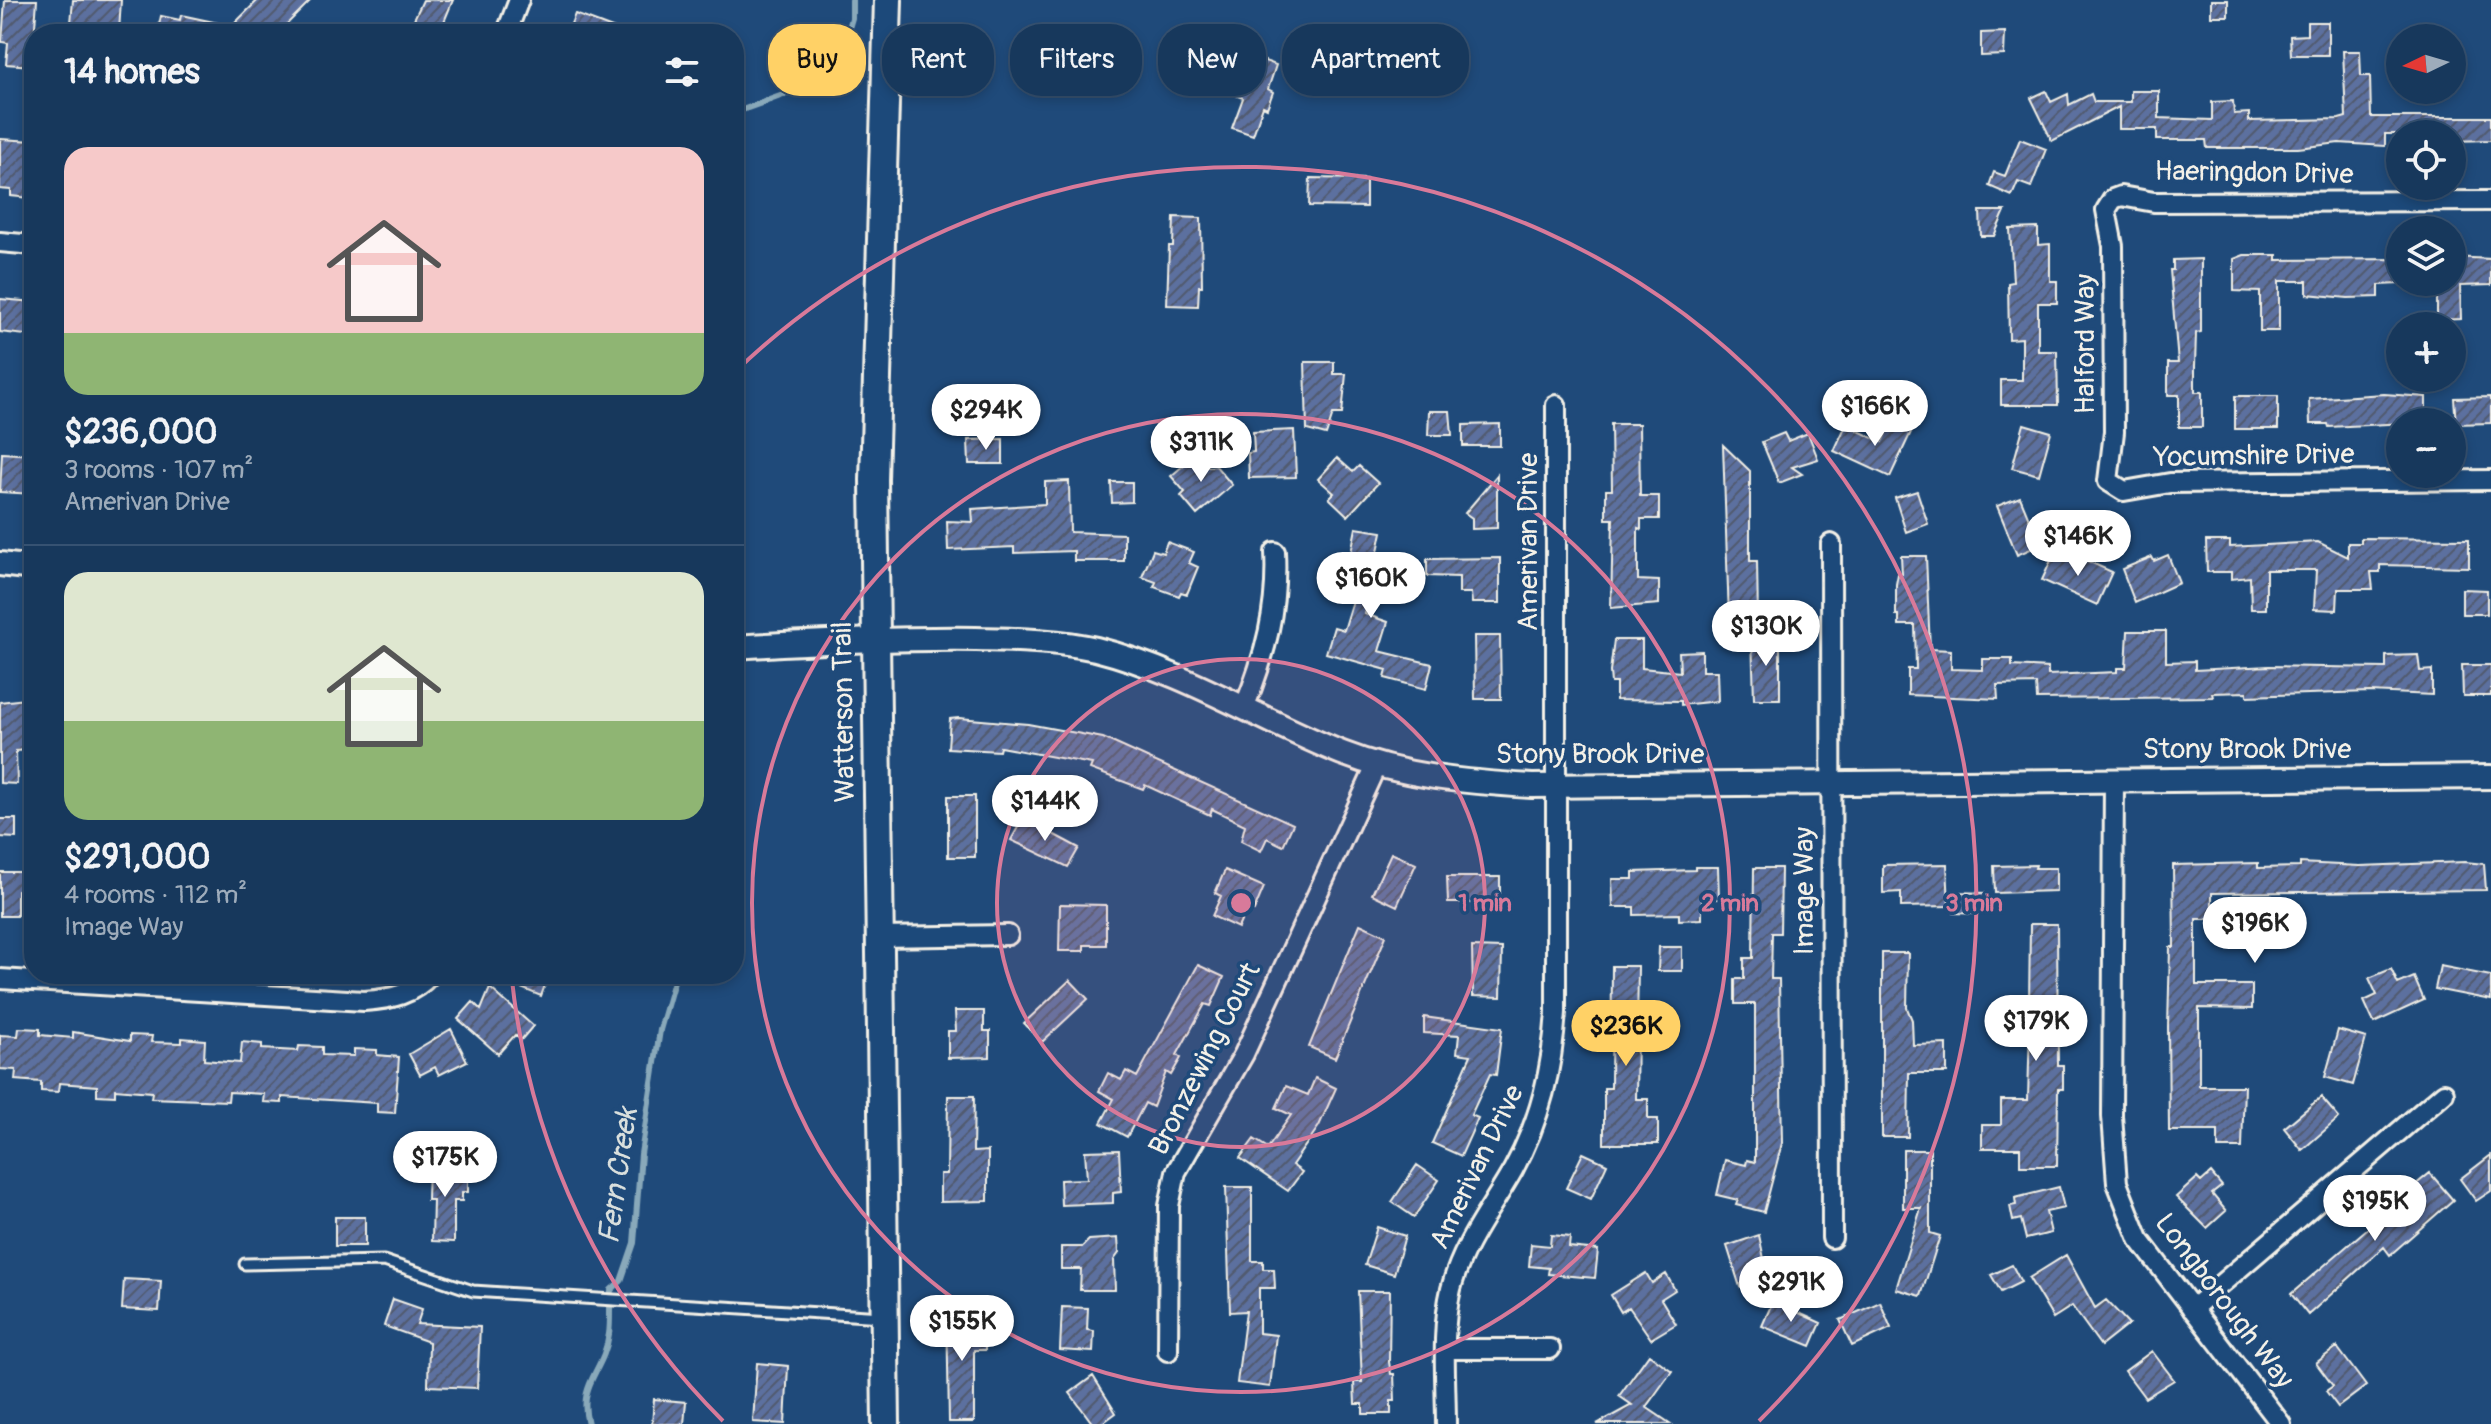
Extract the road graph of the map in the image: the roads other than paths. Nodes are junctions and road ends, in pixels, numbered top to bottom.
1 (519, 0) edge
2 (888, 0) edge
3 (510, 24) edge
4 (2113, 199) joint
5 (2491, 201) edge
6 (0, 242) edge
7 (24, 244) edge
8 (1556, 405) dead end
9 (2491, 480) edge
10 (2116, 486) joint
11 (1831, 544) dead end
12 (1275, 552) dead end
13 (0, 564) edge
14 (24, 567) edge
15 (875, 639) junction
16 (744, 646) edge
17 (1244, 708) junction
18 (1377, 764) junction
19 (2491, 777) edge
20 (2114, 780) junction
21 (1831, 783) junction
22 (1555, 785) junction
23 (1008, 935) dead end
24 (879, 937) junction
25 (0, 979) edge
26 (24, 979) edge
27 (194, 984) edge
28 (418, 984) edge
29 (2444, 1093) dead end
30 (1832, 1238) dead end
31 (245, 1264) dead end
32 (2192, 1309) junction
33 (886, 1317) junction
34 (1447, 1349) junction
35 (1550, 1349) dead end
36 (1168, 1351) dead end
37 (886, 1424) edge
38 (1446, 1424) edge
39 (2281, 1424) edge

1 - 3 street
2 - 15 main road, Watterson Trail
4 - 5 street, Haeringdon Drive
4 - 10 street, Halford Way
6 - 7 street
8 - 22 street, Amerivan Drive
9 - 10 street, Yocumshire Drive
11 - 21 street, Image Way
12 - 17 street
13 - 14 street
15 - 16 street, Stony Brook Drive
15 - 17 street, Stony Brook Drive
15 - 24 main road, Watterson Trail
17 - 18 street, Stony Brook Drive
18 - 22 street, Stony Brook Drive
18 - 36 street, Bronzewing Court
19 - 20 street, Stony Brook Drive
20 - 21 street, Stony Brook Drive
20 - 32 street, Longborough Way
21 - 22 street, Stony Brook Drive
21 - 30 street, Image Way
22 - 34 street, Amerivan Drive
23 - 24 street
24 - 33 main road, Watterson Trail
25 - 26 street
27 - 28 street
29 - 32 street
31 - 33 lane
32 - 39 street, Longborough Way
33 - 37 main road, Watterson Trail
34 - 35 street
34 - 38 street, Amerivan Drive

